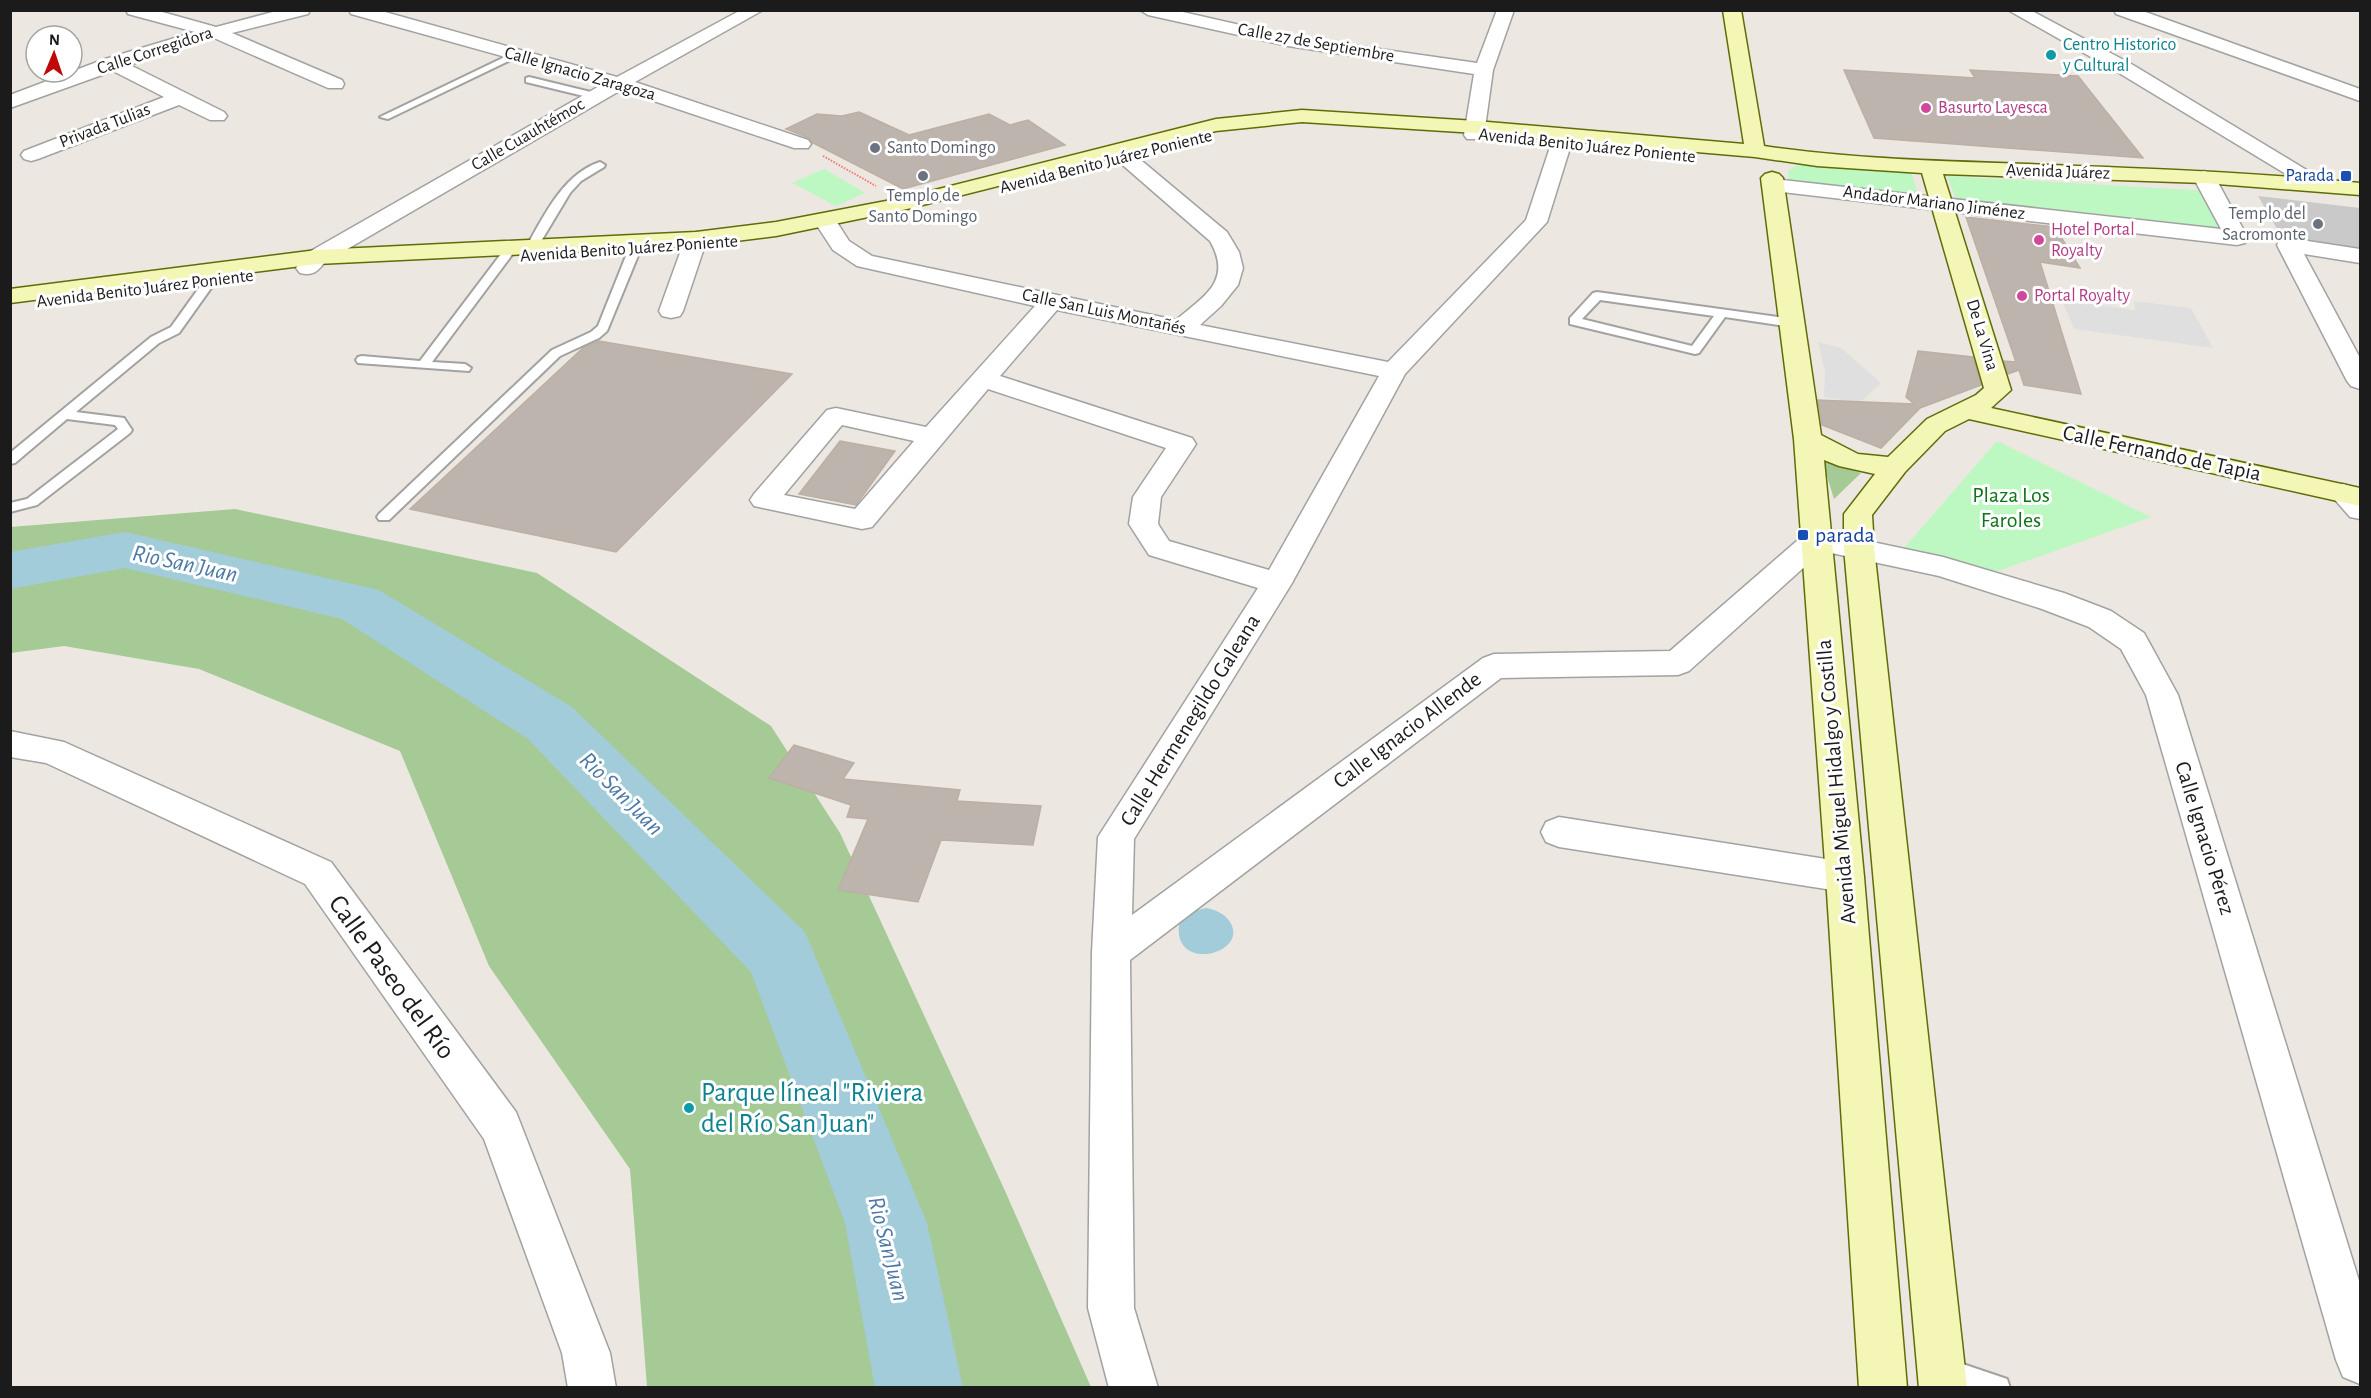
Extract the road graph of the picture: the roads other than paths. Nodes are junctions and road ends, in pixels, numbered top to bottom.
1 (134, 10) edge
2 (302, 10) edge
3 (357, 10) edge
4 (755, 10) edge
5 (1148, 10) edge
6 (1506, 10) edge
7 (1732, 10) edge
8 (2016, 10) edge
9 (2121, 10) edge
10 (214, 32) junction
11 (516, 55) junction
12 (112, 63) junction
13 (1484, 70) junction
14 (529, 80) dead end
15 (619, 83) junction
16 (335, 84) dead end
17 (2361, 95) edge
18 (596, 96) junction
19 (179, 98) junction
20 (10, 102) edge
21 (217, 116) dead end
22 (386, 117) dead end
23 (1475, 131) junction
24 (1563, 139) junction
25 (801, 144) road end
26 (1121, 154) junction
27 (31, 155) dead end
28 (1671, 155) junction
29 (1817, 160) junction
30 (600, 165) dead end
31 (1931, 167) junction
32 (1767, 171) junction
33 (2204, 177) junction
34 (2316, 184) junction
35 (2361, 189) edge
36 (1941, 203) junction
37 (827, 224) junction
38 (695, 242) junction
39 (637, 246) junction
40 (520, 252) junction
41 (2361, 256) edge
42 (312, 263) junction
43 (212, 275) junction
44 (10, 296) edge
45 (1051, 302) junction
46 (10, 307) edge
47 (671, 311) dead end
48 (1722, 313) junction
49 (1792, 323) junction
50 (1181, 328) junction
51 (362, 360) dead end
52 (424, 364) junction
53 (465, 368) dead end
54 (1394, 371) junction
55 (984, 379) junction
56 (2361, 381) edge
57 (1963, 410) junction
58 (65, 415) junction
59 (932, 437) junction
60 (1808, 439) junction
61 (10, 460) edge
62 (1895, 466) junction
63 (2355, 500) edge
64 (10, 508) edge
65 (384, 517) dead end
66 (1858, 531) junction
67 (1816, 540) junction
68 (1277, 582) junction
69 (10, 744) edge
70 (1559, 832) dead end
71 (1845, 877) junction
72 (1111, 952) junction
73 (2361, 1360) edge
74 (1942, 1378) edge
75 (592, 1388) edge
76 (1134, 1388) edge
77 (1882, 1388) edge
78 (1998, 1388) edge

1 - 10 street
2 - 10 street, Calle Corregidora
3 - 11 street, Calle Ignacio Zaragoza
4 - 15 street, Calle Cuauhtémoc
5 - 13 street, Calle 27 de Septiembre
6 - 13 street
7 - 32 street, Avenida Miguel Hidalgo y Costilla
8 - 34 street
9 - 17 street
10 - 12 street, Calle Corregidora
10 - 16 street
11 - 15 street, Calle Ignacio Zaragoza
11 - 22 lane
12 - 19 street
12 - 20 street, Calle Corregidora
13 - 23 street
14 - 18 lane
15 - 18 street, Calle Cuauhtémoc
15 - 25 street, Calle Ignacio Zaragoza
18 - 42 street, Calle Cuauhtémoc
19 - 21 street
19 - 27 street, Privada Tulias
23 - 24 street, Avenida Benito Juárez Poniente
23 - 26 street, Avenida Benito Juárez Poniente
24 - 28 street, Avenida Benito Juárez Poniente
24 - 32 street, Avenida Benito Juárez Poniente
24 - 54 street, Calle Hermenegildo Galeana
26 - 37 street, Avenida Benito Juárez Poniente
26 - 37 street, Avenida Benito Juárez Poniente
26 - 50 street
28 - 32 street, Avenida Benito Juárez Poniente
28 - 32 street
29 - 31 street, Avenida Juárez
29 - 32 street, Avenida Juárez
29 - 32 street
30 - 40 lane
31 - 33 street, Avenida Juárez
31 - 36 street, De La Vina
32 - 36 street, Andador Mariano Jiménez
32 - 49 street, Avenida Miguel Hidalgo y Costilla
33 - 34 street, Avenida Juárez
33 - 36 street, Andador Mariano Jiménez
34 - 35 street, Avenida Juárez
36 - 57 street, De La Vina
37 - 38 street, Avenida Benito Juárez Poniente
37 - 45 street, Calle San Luis Montañés
38 - 39 street, Avenida Benito Juárez Poniente
38 - 47 street
39 - 40 street, Avenida Benito Juárez Poniente
39 - 65 lane
40 - 42 street, Avenida Benito Juárez Poniente
40 - 52 lane
41 - 56 street
42 - 43 street, Avenida Benito Juárez Poniente
43 - 44 street, Avenida Benito Juárez Poniente
43 - 46 street, Avenida Benito Juárez Poniente
43 - 58 lane
45 - 50 street, Calle San Luis Montañés
45 - 55 street
48 - 48 lane
48 - 49 lane
49 - 60 street, Avenida Miguel Hidalgo y Costilla
50 - 54 street, Calle San Luis Montañés
51 - 52 lane
52 - 53 lane
54 - 68 street, Calle Hermenegildo Galeana
55 - 59 street
55 - 68 street
57 - 62 street, De La Vina
57 - 63 street, Calle Fernando de Tapia
58 - 61 lane
58 - 64 lane
59 - 59 street
60 - 62 street
60 - 67 street, Avenida Miguel Hidalgo y Costilla
62 - 66 street, De La Vina
66 - 67 street, Calle Ignacio Pérez
66 - 73 street, Calle Ignacio Pérez
66 - 74 street, Avenida Miguel Hidalgo y Costilla
67 - 71 street, Avenida Miguel Hidalgo y Costilla
67 - 72 street, Calle Ignacio Allende
68 - 72 street, Calle Hermenegildo Galeana
69 - 75 street, Calle Paseo del Río
70 - 71 street
71 - 77 street, Avenida Miguel Hidalgo y Costilla
72 - 76 street, Calle Hermenegildo Galeana
74 - 78 lane

